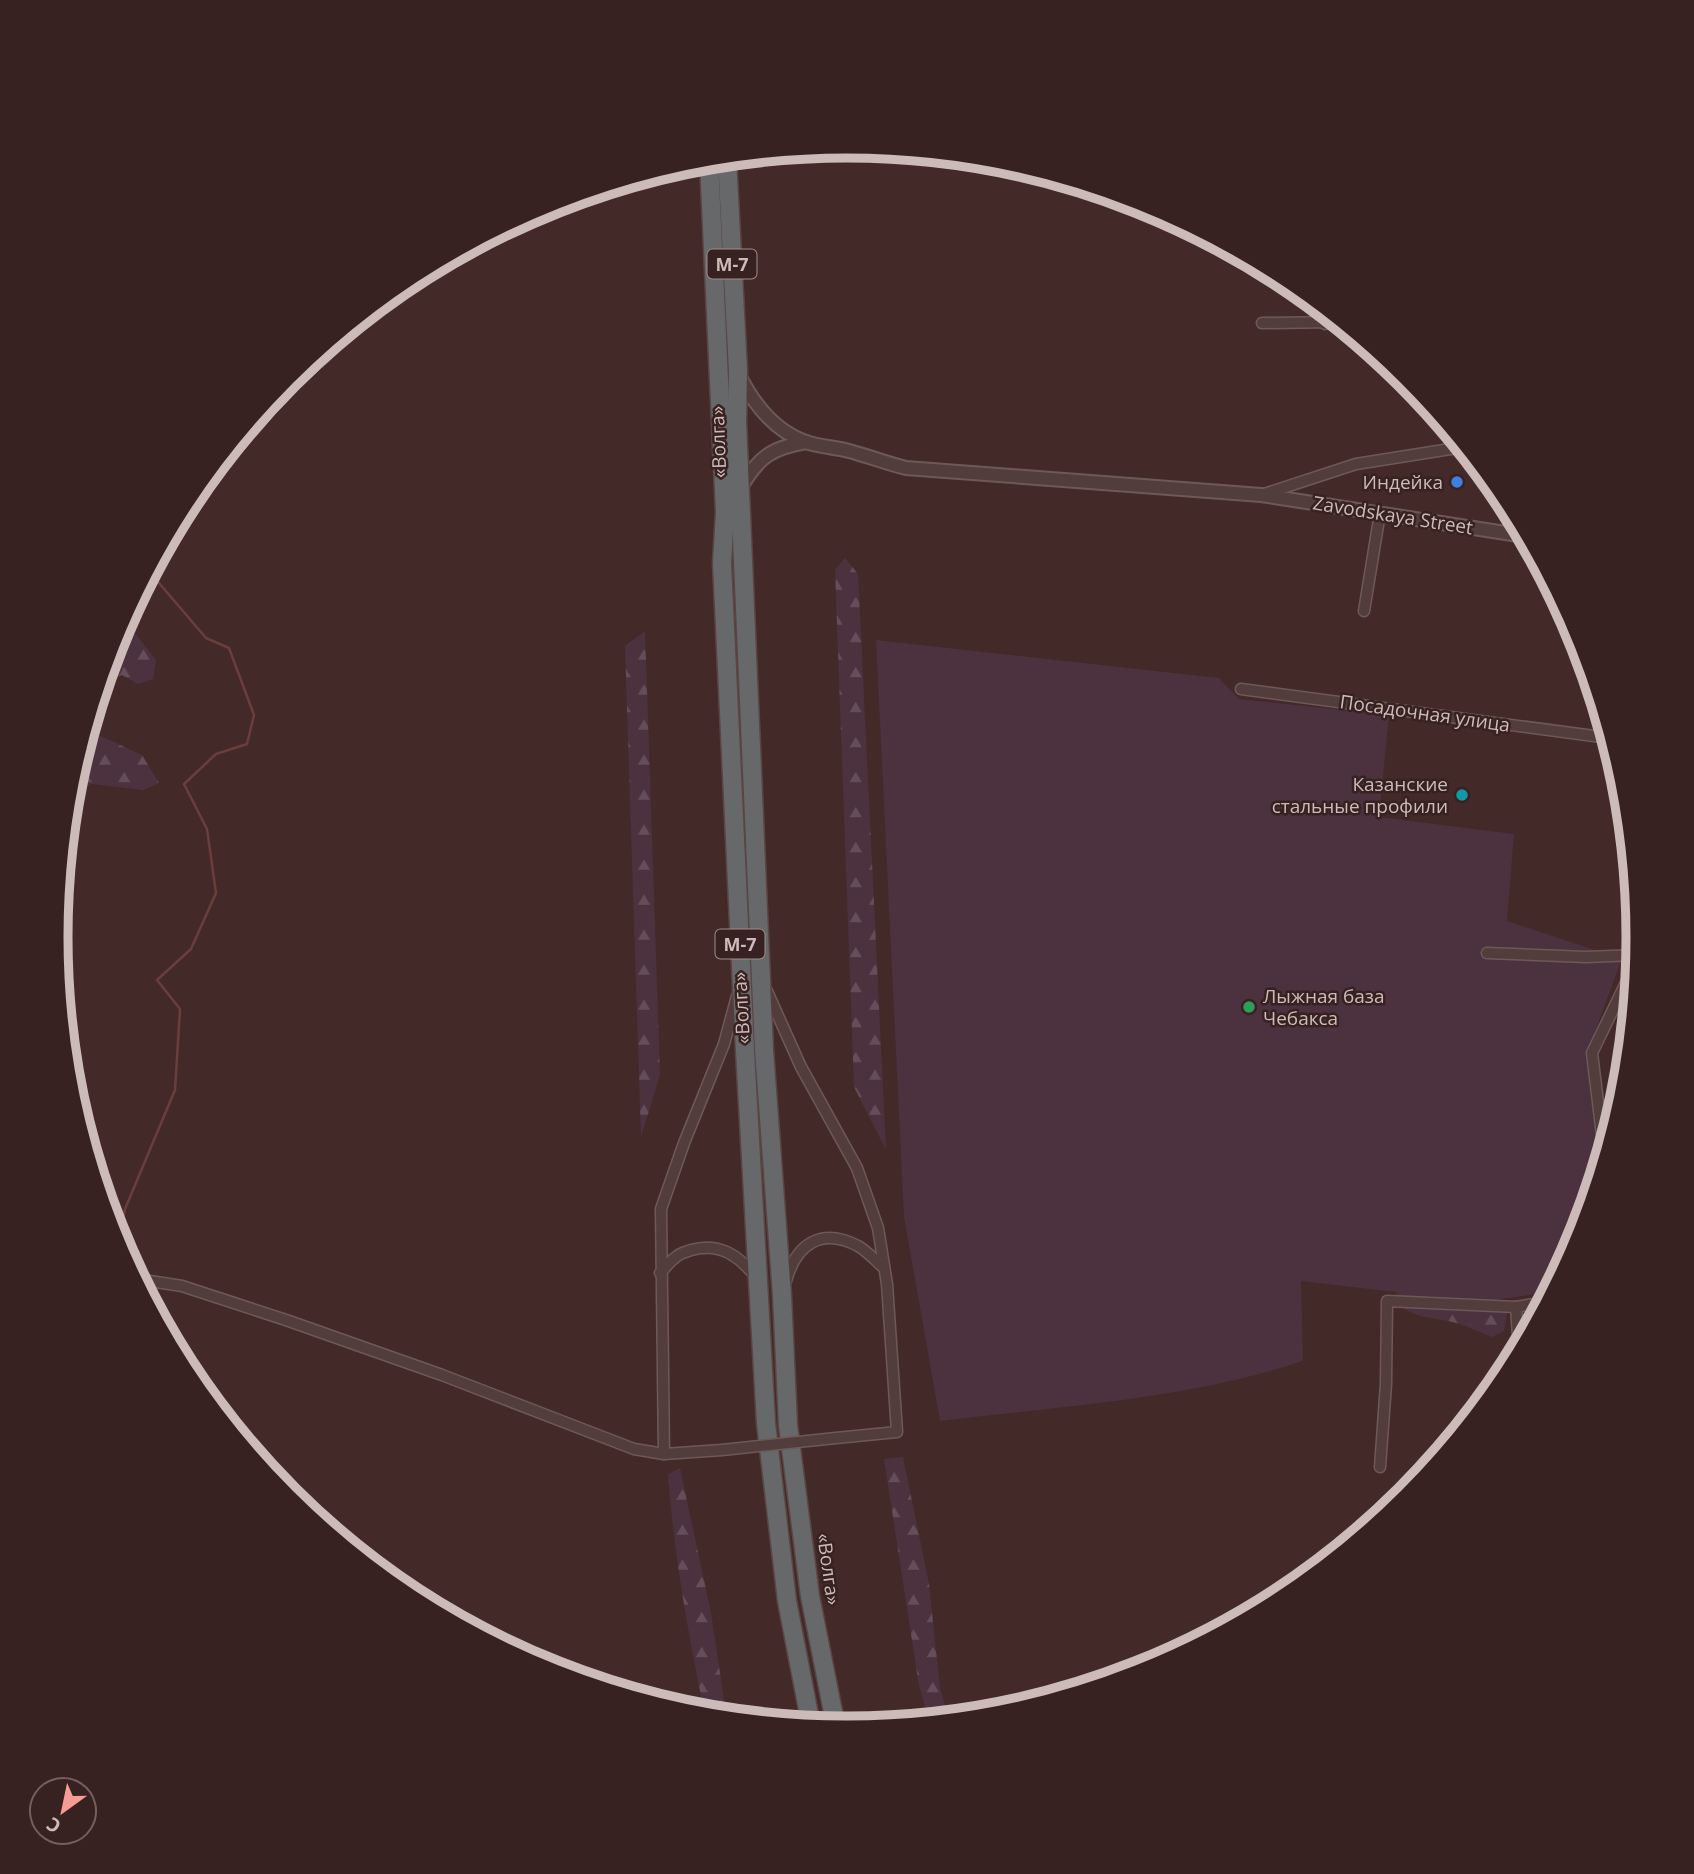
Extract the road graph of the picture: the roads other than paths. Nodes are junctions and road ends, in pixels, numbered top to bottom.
1 (728, 168) edge
2 (709, 171) edge
3 (1262, 323) dead end
4 (1325, 324) edge
5 (738, 371) junction
6 (806, 442) junction
7 (1453, 449) edge
8 (741, 487) junction
9 (1261, 495) junction
10 (1380, 513) junction
11 (1513, 534) edge
12 (1364, 611) dead end
13 (1241, 689) dead end
14 (1599, 737) edge
15 (1487, 953) dead end
16 (1625, 955) edge
17 (742, 977) junction
18 (761, 977) junction
19 (1624, 987) edge
20 (1601, 1130) edge
21 (884, 1268) junction
22 (660, 1273) junction
23 (758, 1279) junction
24 (149, 1281) edge
25 (782, 1295) junction
26 (1533, 1304) edge
27 (1516, 1307) junction
28 (1518, 1332) edge
29 (664, 1454) junction
30 (1380, 1467) dead end
31 (809, 1715) edge
32 (834, 1715) edge

1 - 5 highway, «Волга» / М-7
2 - 17 highway, «Волга» / М-7
3 - 4 street
5 - 6 street
5 - 8 highway, «Волга» / М-7
6 - 8 street
6 - 9 street, Zavodskaya Street
7 - 9 street
8 - 18 highway, «Волга» / М-7
9 - 10 street, Zavodskaya Street
10 - 11 street, Zavodskaya Street
10 - 12 street
13 - 14 street, Посадочная улица
15 - 16 street
17 - 22 street
17 - 23 highway, «Волга» / М-7
18 - 21 street
18 - 25 highway, «Волга» / М-7
19 - 20 street
21 - 25 street
21 - 29 street, bridge
22 - 23 street
22 - 29 street
23 - 31 highway, «Волга» / М-7
24 - 29 street
25 - 32 highway, «Волга» / М-7
26 - 27 street
27 - 28 street
27 - 30 street

